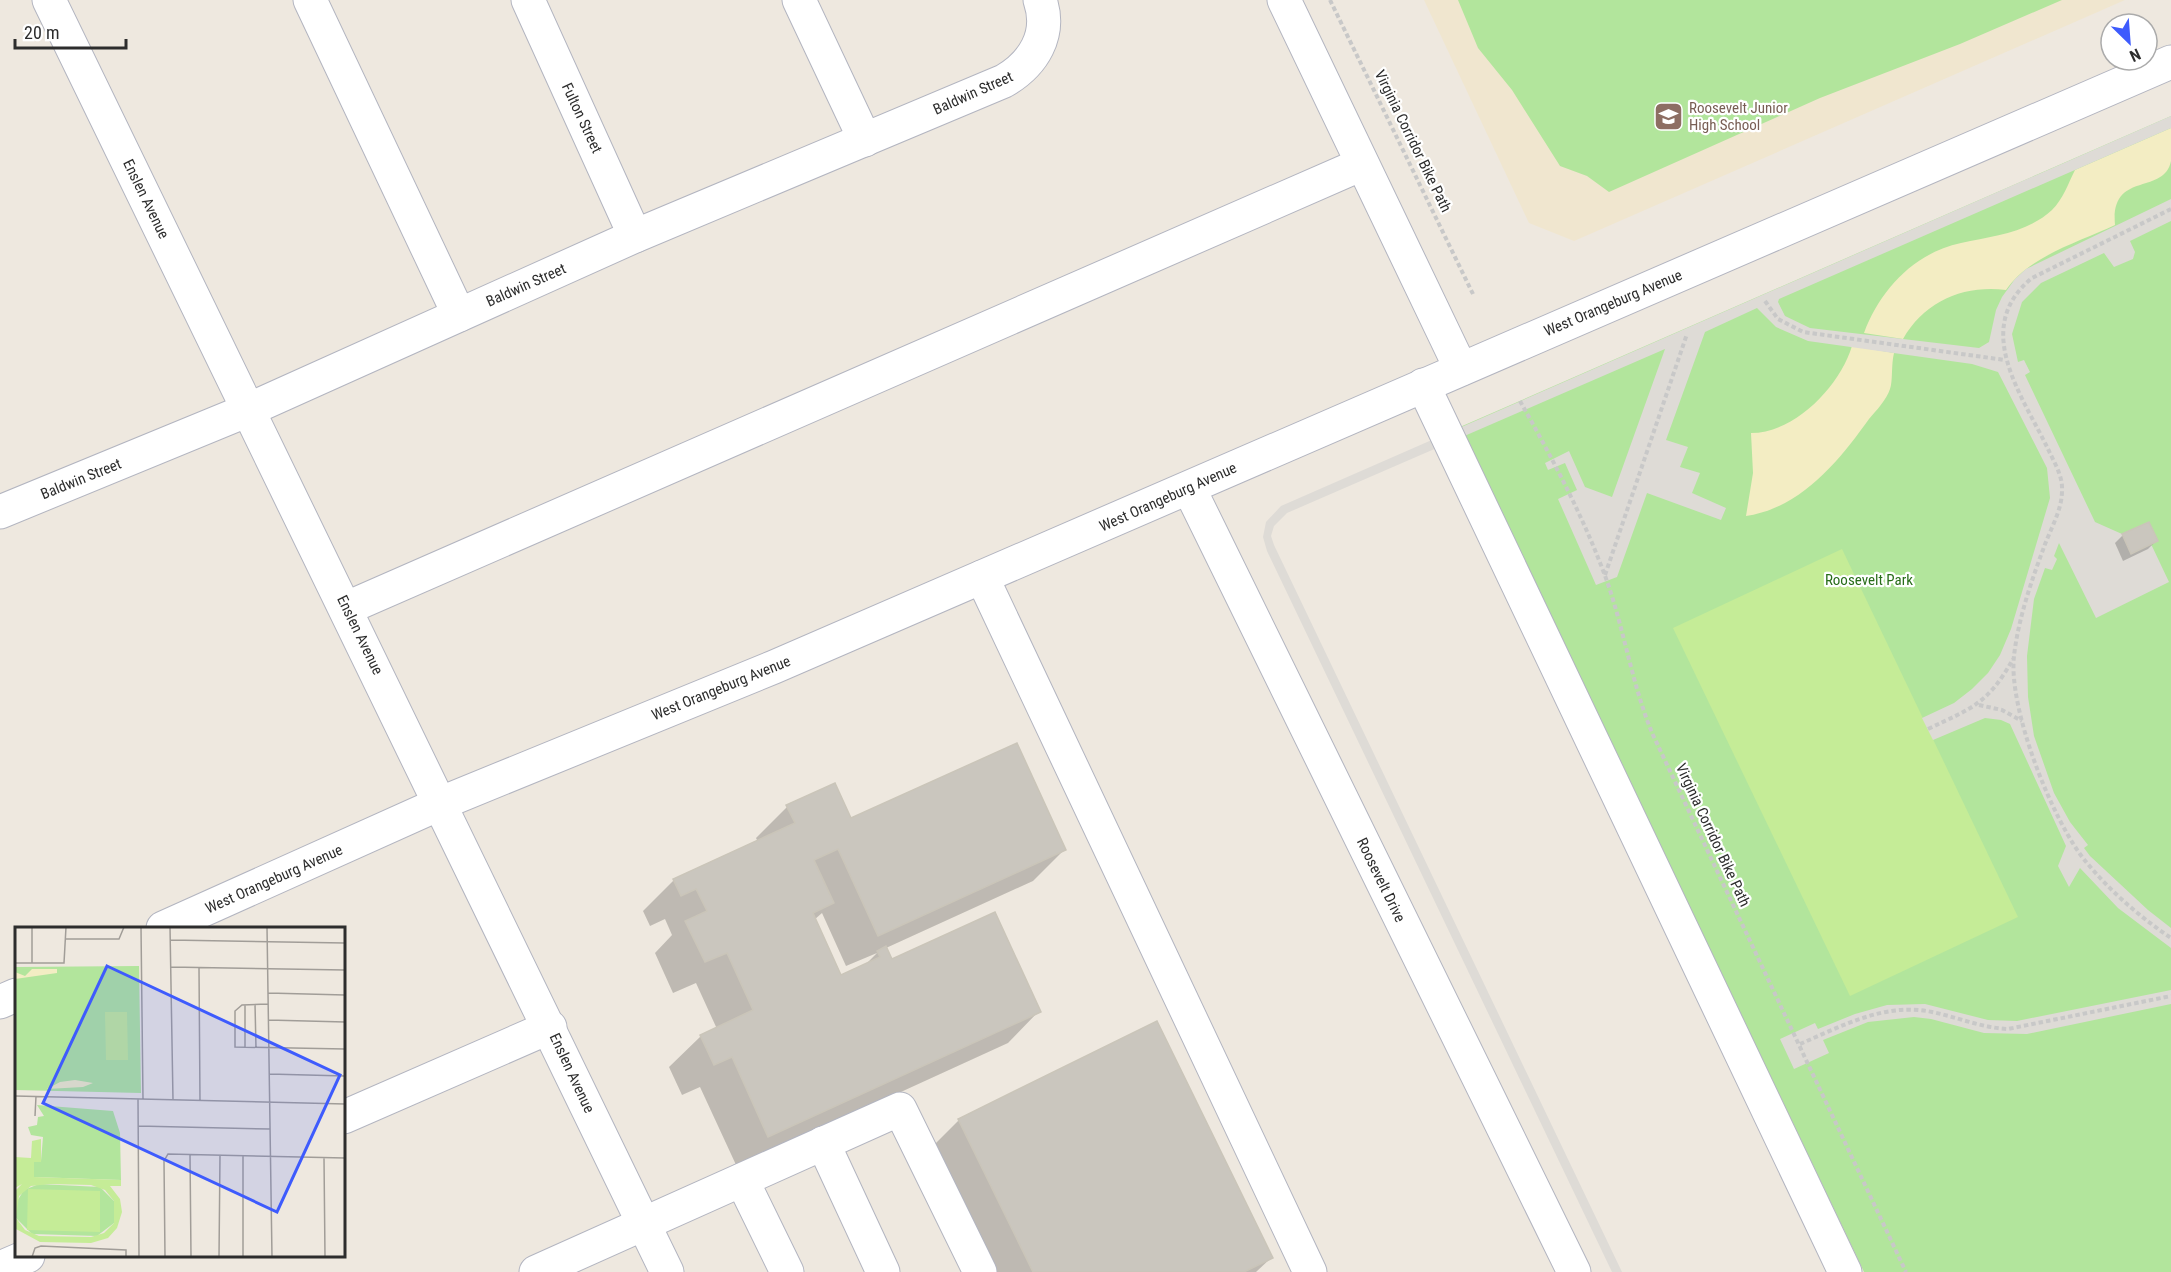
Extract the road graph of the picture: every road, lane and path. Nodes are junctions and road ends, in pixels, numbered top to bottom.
1 (50, 0) edge
2 (310, 0) edge
3 (528, 0) edge
4 (799, 0) edge
5 (1040, 0) edge
6 (1284, 0) edge
7 (1330, 0) edge
8 (2171, 62) edge
9 (865, 140) junction
10 (1362, 164) junction
11 (2171, 209) edge
12 (635, 236) junction
13 (1473, 294) dead end
14 (1765, 301) dead end
15 (459, 315) junction
16 (1687, 334) dead end
17 (2005, 360) junction
18 (1461, 369) junction
19 (1423, 385) junction
20 (1520, 401) dead end
21 (248, 410) junction
22 (1189, 488) junction
23 (0, 512) edge
24 (1605, 575) junction
25 (982, 578) junction
26 (347, 608) junction
27 (2013, 658) junction
28 (1979, 705) junction
29 (2023, 722) junction
30 (1928, 729) dead end
31 (439, 804) junction
32 (165, 927) edge
33 (2171, 938) edge
34 (15, 995) edge
35 (2171, 996) edge
36 (0, 1002) edge
37 (550, 1027) junction
38 (1799, 1044) junction
39 (345, 1117) edge
40 (823, 1143) junction
41 (728, 1186) junction
42 (643, 1224) junction
43 (26, 1257) edge
44 (0, 1268) edge
45 (536, 1272) edge
46 (667, 1272) edge
47 (787, 1272) edge
48 (883, 1272) edge
49 (980, 1272) edge
50 (1310, 1272) edge
51 (1574, 1272) edge
52 (1845, 1272) edge
53 (1906, 1272) edge

1 - 21 street, Enslen Avenue
2 - 15 street
3 - 12 street, Fulton Street
4 - 9 street
5 - 9 street, Baldwin Street
6 - 10 street
7 - 13 path, Virginia Corridor Bike Path
8 - 18 street, West Orangeburg Avenue
9 - 12 street, Baldwin Street
10 - 18 street
10 - 26 street
11 - 17 path
12 - 15 street, Baldwin Street
14 - 17 path
15 - 21 street, Baldwin Street
16 - 24 path
17 - 27 path
18 - 19 street, West Orangeburg Avenue
19 - 22 street, West Orangeburg Avenue
19 - 52 street
20 - 24 path, Virginia Corridor Bike Path
21 - 23 street, Baldwin Street
21 - 26 street, Enslen Avenue
22 - 25 street, West Orangeburg Avenue
22 - 51 street, Roosevelt Drive
24 - 38 path, Virginia Corridor Bike Path
25 - 31 street, West Orangeburg Avenue
25 - 50 street
26 - 31 street, Enslen Avenue
27 - 28 path
27 - 29 path
28 - 29 path
28 - 30 path
29 - 33 path
31 - 32 street, West Orangeburg Avenue
31 - 37 street, Enslen Avenue
34 - 36 street
35 - 38 path
37 - 39 street
37 - 42 street, Enslen Avenue
38 - 53 path, Virginia Corridor Bike Path
40 - 41 street
40 - 48 street
40 - 49 street
41 - 42 street
41 - 47 street
42 - 45 street
42 - 46 street, Enslen Avenue
43 - 44 street

